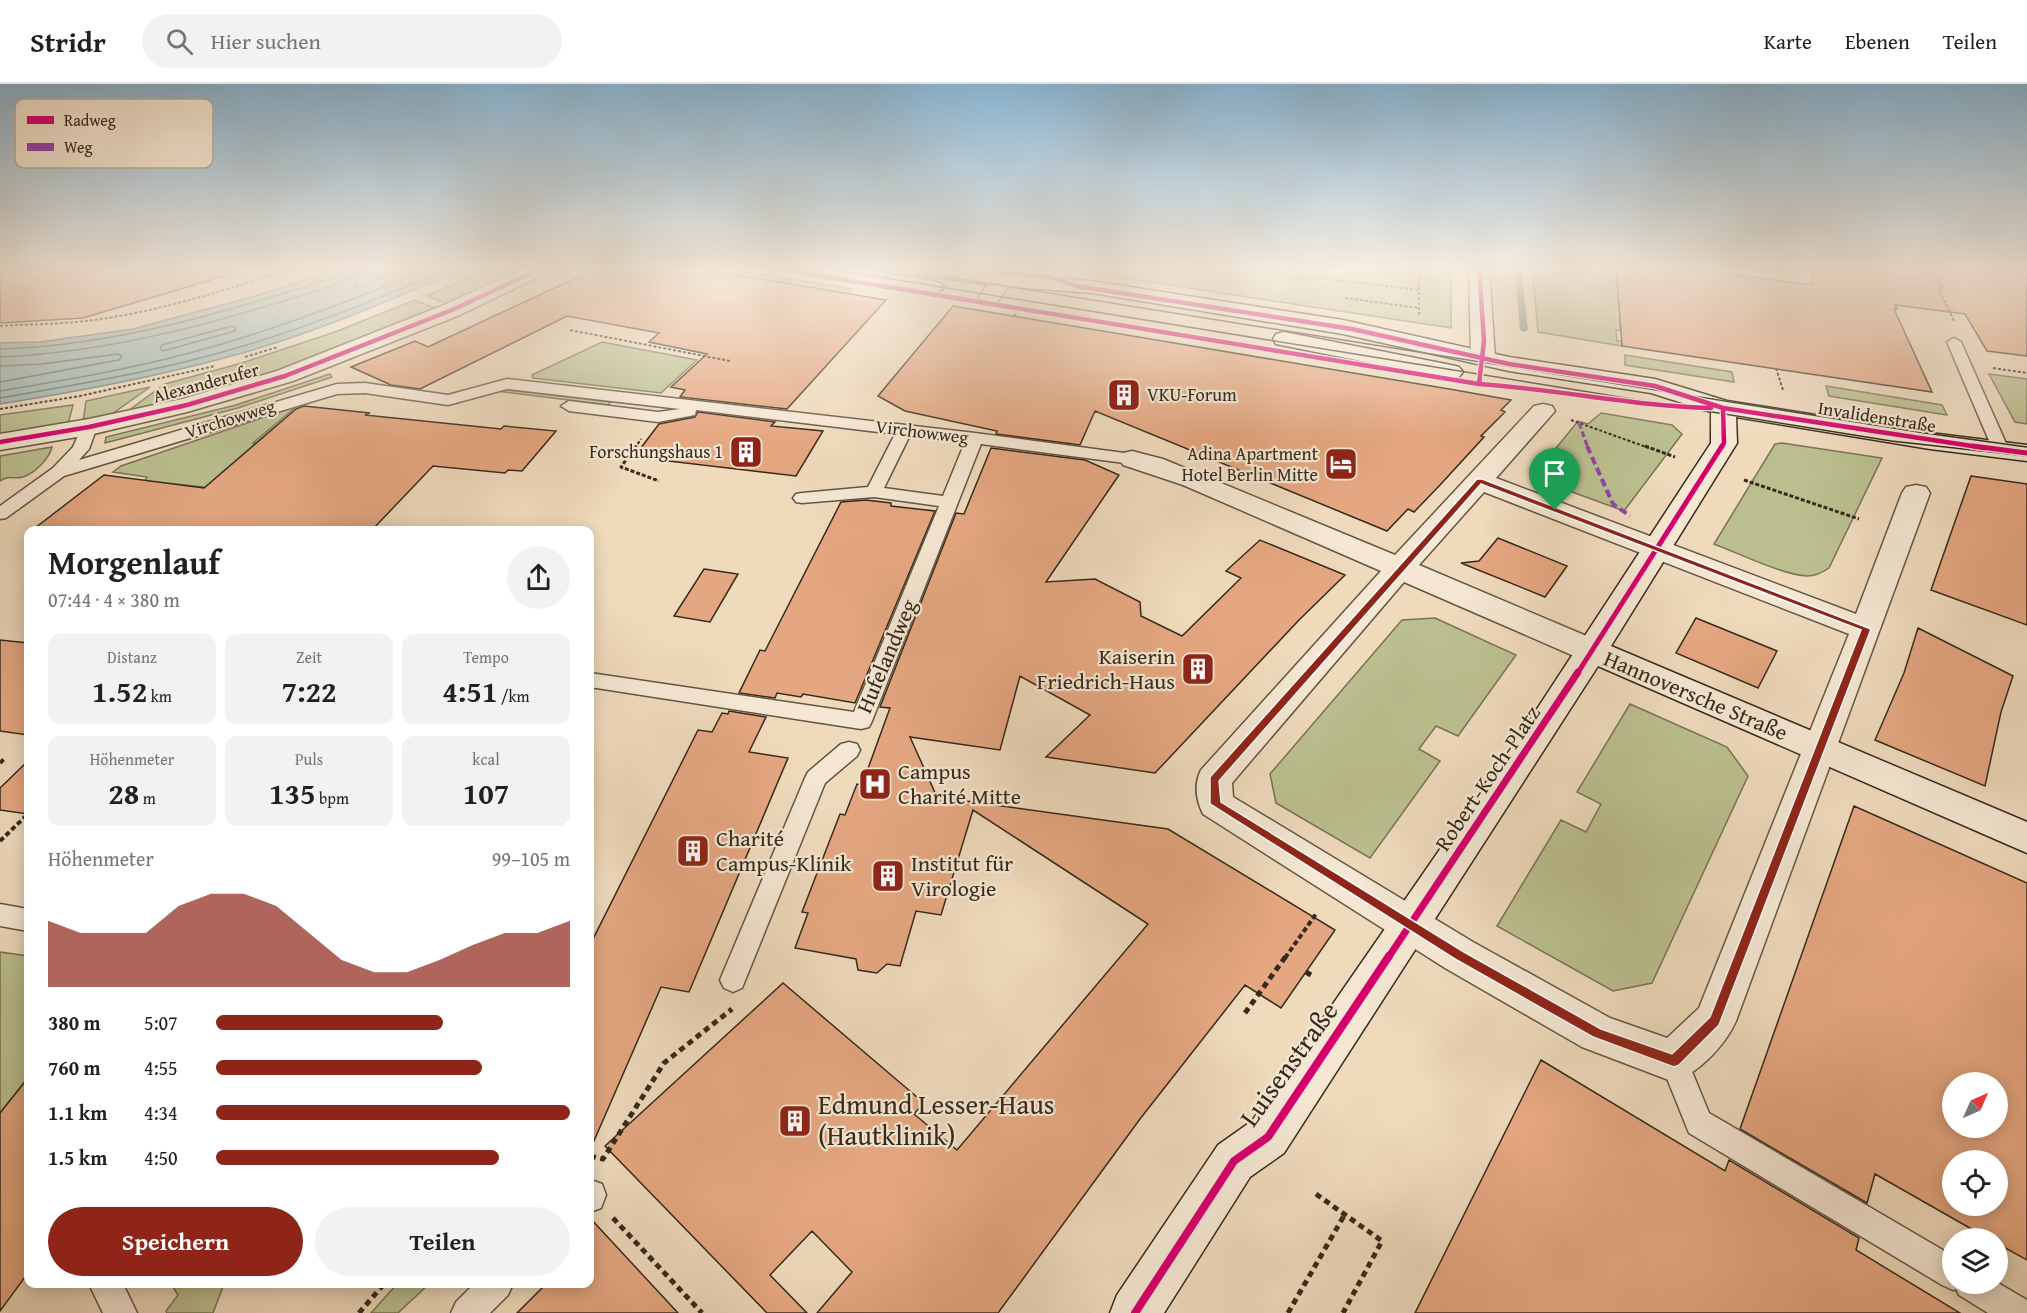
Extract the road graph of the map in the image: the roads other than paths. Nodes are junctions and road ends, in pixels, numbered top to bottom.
1 (416, 324) edge
2 (1192, 324) edge
3 (1481, 324) edge
4 (1954, 342) road end
5 (1482, 368) junction
6 (476, 393) junction
7 (712, 408) junction
8 (1723, 408) junction
9 (1543, 411) dead end
10 (89, 427) junction
11 (905, 430) junction
12 (975, 438) junction
13 (0, 442) edge
14 (2001, 450) junction
15 (2027, 453) edge
16 (1132, 459) joint
17 (58, 472) junction
18 (1479, 481) junction
19 (874, 492) junction
20 (1916, 493) dead end
21 (802, 498) dead end
22 (950, 502) junction
23 (0, 514) edge
24 (1658, 549) junction
25 (1400, 568) junction
26 (1866, 629) junction
27 (1592, 651) junction
28 (594, 681) edge
29 (1820, 748) junction
30 (849, 750) dead end
31 (2027, 838) edge
32 (0, 915) edge
33 (24, 919) edge
34 (1411, 923) junction
35 (733, 980) dead end
36 (1674, 1061) junction
37 (1942, 1267) edge
38 (107, 1288) edge
39 (493, 1288) edge
40 (1987, 1294) edge
41 (121, 1313) edge
42 (467, 1313) edge
43 (1135, 1313) edge
44 (2018, 1313) edge

1 - 10 street, Alexanderufer
2 - 5 street, Invalidenstraße
3 - 5 street
4 - 14 lane
5 - 8 street, Invalidenstraße
6 - 7 lane, Virchowweg
6 - 7 lane, Virchowweg
6 - 17 lane, Virchowweg
7 - 11 lane, Virchowweg
8 - 14 street, Invalidenstraße
8 - 24 street, Robert-Koch-Platz
9 - 18 street
10 - 13 street, Alexanderufer
10 - 17 lane
11 - 12 lane, Virchowweg
11 - 19 lane
12 - 16 lane, Virchowweg
12 - 22 lane, Hufelandweg
14 - 15 street, Invalidenstraße
16 - 25 street, Hannoversche Straße
17 - 23 lane, Virchowweg
18 - 24 street
18 - 25 street
19 - 21 lane
19 - 22 lane
20 - 26 street
22 - 28 lane, Hufelandweg
24 - 26 street
24 - 27 street, Robert-Koch-Platz
25 - 27 street, Hannoversche Straße
25 - 34 street
26 - 29 street
27 - 29 street, Hannoversche Straße
27 - 34 street, Robert-Koch-Platz
29 - 31 street, Hannoversche Straße
29 - 36 street
30 - 35 lane
32 - 33 lane
34 - 36 street
34 - 43 street, Luisenstraße
36 - 37 lane
38 - 41 lane
39 - 42 lane
40 - 44 lane

